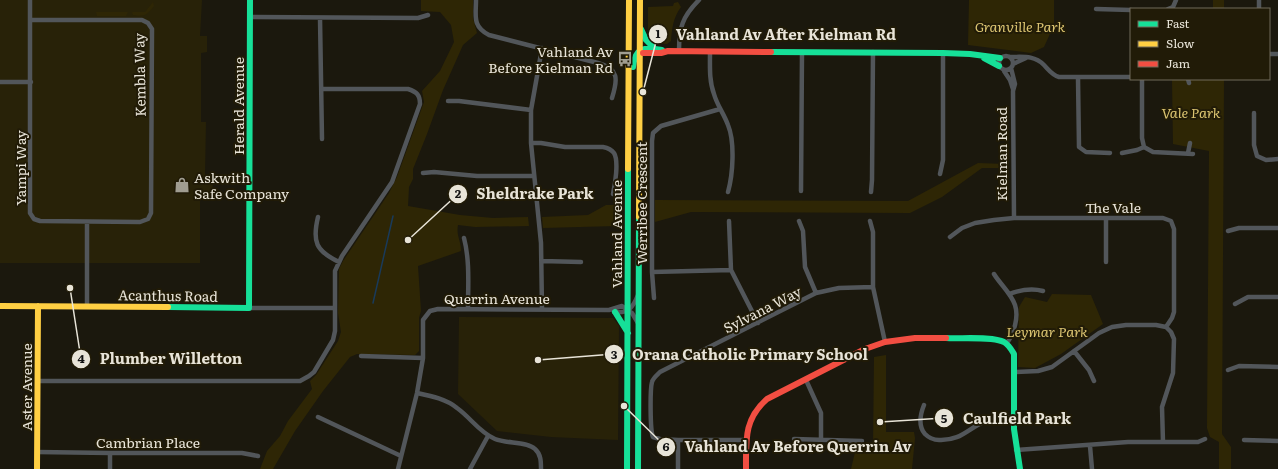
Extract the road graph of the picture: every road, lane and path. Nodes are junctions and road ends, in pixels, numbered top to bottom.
1 (30, 0) edge
2 (250, 0) edge
3 (476, 0) edge
4 (629, 0) edge
5 (640, 0) edge
6 (699, 0) edge
7 (1176, 0) edge
8 (1170, 8) edge
9 (1096, 9) dead end
10 (1130, 10) edge
11 (428, 15) dead end
12 (250, 17) junction
13 (320, 18) junction
14 (31, 20) junction
15 (640, 25) junction
16 (629, 35) junction
17 (542, 48) junction
18 (655, 49) junction
19 (642, 51) junction
20 (668, 52) junction
21 (679, 52) junction
22 (710, 52) junction
23 (802, 52) junction
24 (873, 52) junction
25 (943, 53) junction
26 (981, 57) junction
27 (1029, 57) junction
28 (1000, 58) junction
29 (1010, 58) junction
30 (999, 66) junction
31 (1012, 66) junction
32 (1004, 71) junction
33 (629, 76) junction
34 (1130, 77) edge
35 (1078, 78) junction
36 (1142, 80) edge
37 (0, 82) edge
38 (31, 82) junction
39 (321, 89) junction
40 (1014, 91) junction
41 (612, 98) dead end
42 (448, 101) dead end
43 (720, 109) junction
44 (532, 110) junction
45 (1254, 113) dead end
46 (322, 139) dead end
47 (531, 142) junction
48 (1190, 143) dead end
49 (1144, 146) junction
50 (1110, 153) dead end
51 (1122, 153) dead end
52 (1188, 153) junction
53 (1193, 154) dead end
54 (1278, 159) edge
55 (423, 173) dead end
56 (940, 174) dead end
57 (534, 176) junction
58 (801, 191) dead end
59 (728, 192) dead end
60 (871, 192) dead end
61 (613, 194) dead end
62 (318, 217) dead end
63 (1014, 218) junction
64 (1106, 218) junction
65 (148, 219) joint
66 (729, 221) dead end
67 (799, 221) dead end
68 (870, 221) dead end
69 (87, 222) junction
70 (1278, 228) edge
71 (1228, 230) dead end
72 (950, 237) dead end
73 (464, 238) dead end
74 (542, 261) junction
75 (339, 262) junction
76 (581, 262) dead end
77 (1106, 262) dead end
78 (731, 270) junction
79 (652, 272) junction
80 (994, 274) dead end
81 (873, 287) junction
82 (1043, 291) dead end
83 (816, 293) junction
84 (1009, 294) junction
85 (638, 296) junction
86 (1278, 297) edge
87 (654, 298) dead end
88 (1235, 304) dead end
89 (0, 306) edge
90 (38, 306) junction
91 (87, 306) junction
92 (249, 308) junction
93 (335, 308) junction
94 (468, 309) junction
95 (542, 309) junction
96 (628, 310) junction
97 (612, 311) junction
98 (638, 323) junction
99 (758, 323) junction
100 (1166, 327) junction
101 (628, 333) junction
102 (885, 342) junction
103 (1007, 343) junction
104 (1074, 351) junction
105 (361, 356) dead end
106 (423, 358) junction
107 (1278, 367) edge
108 (1228, 370) dead end
109 (1014, 372) junction
110 (806, 380) junction
111 (38, 381) junction
112 (1094, 381) dead end
113 (417, 393) junction
114 (924, 405) dead end
115 (318, 417) dead end
116 (1014, 418) junction
117 (488, 436) junction
118 (794, 439) dead end
119 (678, 440) junction
120 (746, 440) junction
121 (821, 440) junction
122 (1205, 440) dead end
123 (1244, 440) dead end
124 (862, 441) dead end
125 (1278, 441) edge
126 (1163, 442) junction
127 (1090, 446) junction
128 (1016, 450) junction
129 (37, 452) junction
130 (110, 453) junction
131 (258, 456) dead end
132 (401, 456) junction
133 (37, 469) edge
134 (110, 469) edge
135 (398, 469) edge
136 (470, 469) edge
137 (541, 469) edge
138 (627, 469) edge
139 (638, 469) edge
140 (678, 469) edge
141 (746, 469) edge
142 (1020, 469) edge
143 (1092, 469) edge

1 - 14 street, Yampi Way
2 - 12 street, Herald Avenue
3 - 17 street
4 - 16 street, Vahland Avenue
5 - 15 street
6 - 21 street
7 - 8 street
9 - 10 street
11 - 13 street
12 - 13 street
12 - 92 street, Herald Avenue
13 - 39 street
14 - 38 street, Yampi Way
14 - 65 street, Kembla Way
15 - 18 street
15 - 19 street
16 - 19 street
16 - 33 street, Vahland Avenue
17 - 41 street
17 - 44 street
18 - 19 street, Kielman Road
18 - 20 street, Kielman Road
19 - 20 street, Kielman Road
19 - 33 street
19 - 85 street, Vahland Avenue
20 - 21 street, Kielman Road
21 - 22 street, Kielman Road
22 - 23 street, Kielman Road
22 - 43 street
23 - 24 street, Kielman Road
23 - 58 street
24 - 25 street, Kielman Road
24 - 60 street
25 - 26 street, Kielman Road
25 - 56 street
26 - 28 street, Kielman Road
26 - 30 street, Kielman Road
27 - 29 street
27 - 31 street
27 - 35 street
28 - 29 street, Kielman Road
28 - 30 street
29 - 31 street, Kielman Road
30 - 32 street, Kielman Road
31 - 32 street
31 - 40 street, Kielman Road
32 - 40 street, Kielman Road
33 - 96 street, Vahland Avenue
34 - 35 street
35 - 50 street
36 - 49 street
37 - 38 street
38 - 69 street, Yampi Way
39 - 46 street
39 - 75 street
40 - 63 street, Kielman Road
42 - 44 street
43 - 59 street
43 - 79 street, Werribee Crescent
44 - 47 street
45 - 54 street
47 - 57 street
47 - 61 street
48 - 52 street
49 - 51 street
49 - 52 street
52 - 53 street
55 - 57 street
57 - 74 street
62 - 75 street
63 - 64 street, The Vale
63 - 72 street, The Vale
64 - 77 street
64 - 100 street, The Vale
65 - 69 street, Yampi Way
66 - 78 street
67 - 83 street
68 - 81 street
69 - 91 street
70 - 71 street
73 - 94 street
74 - 76 street
74 - 95 street
75 - 93 street
78 - 79 street
78 - 99 street
79 - 87 street, Werribee Crescent
80 - 84 street
81 - 83 street, Sylvana Way
81 - 102 street
82 - 84 street
83 - 99 street, Sylvana Way
84 - 103 street
85 - 96 street
85 - 98 street, Vahland Avenue
86 - 88 street
89 - 90 street, Acanthus Road
90 - 91 street, Acanthus Road
90 - 111 street, Aster Avenue
91 - 92 street, Acanthus Road
92 - 93 street, Acanthus Road
93 - 111 street
94 - 95 street, Querrin Avenue
94 - 106 street, Querrin Avenue
95 - 97 street, Querrin Avenue
96 - 97 street, Querrin Avenue
96 - 98 street
96 - 101 street, Vahland Avenue
97 - 101 street
98 - 139 street, Vahland Avenue
99 - 119 street, Sylvana Way
100 - 104 street
100 - 126 street
101 - 138 street, Vahland Avenue
102 - 103 street
102 - 110 street
103 - 109 street
104 - 109 street
104 - 112 street
105 - 106 street
106 - 113 street, Querrin Avenue
107 - 108 street
109 - 116 street
110 - 120 street
110 - 121 street
111 - 129 street, Aster Avenue
113 - 117 street
113 - 132 street, Querrin Avenue
114 - 116 street
115 - 132 street
116 - 128 street
117 - 136 street
117 - 137 street
118 - 121 street
119 - 120 street, Sylvana Way
119 - 140 street
120 - 141 street
121 - 124 street
122 - 126 street
123 - 125 street
126 - 127 street
127 - 128 street
127 - 143 street
128 - 142 street
129 - 130 street, Cambrian Place
129 - 133 street, Aster Avenue
130 - 131 street, Cambrian Place
130 - 134 street
132 - 135 street, Querrin Avenue

